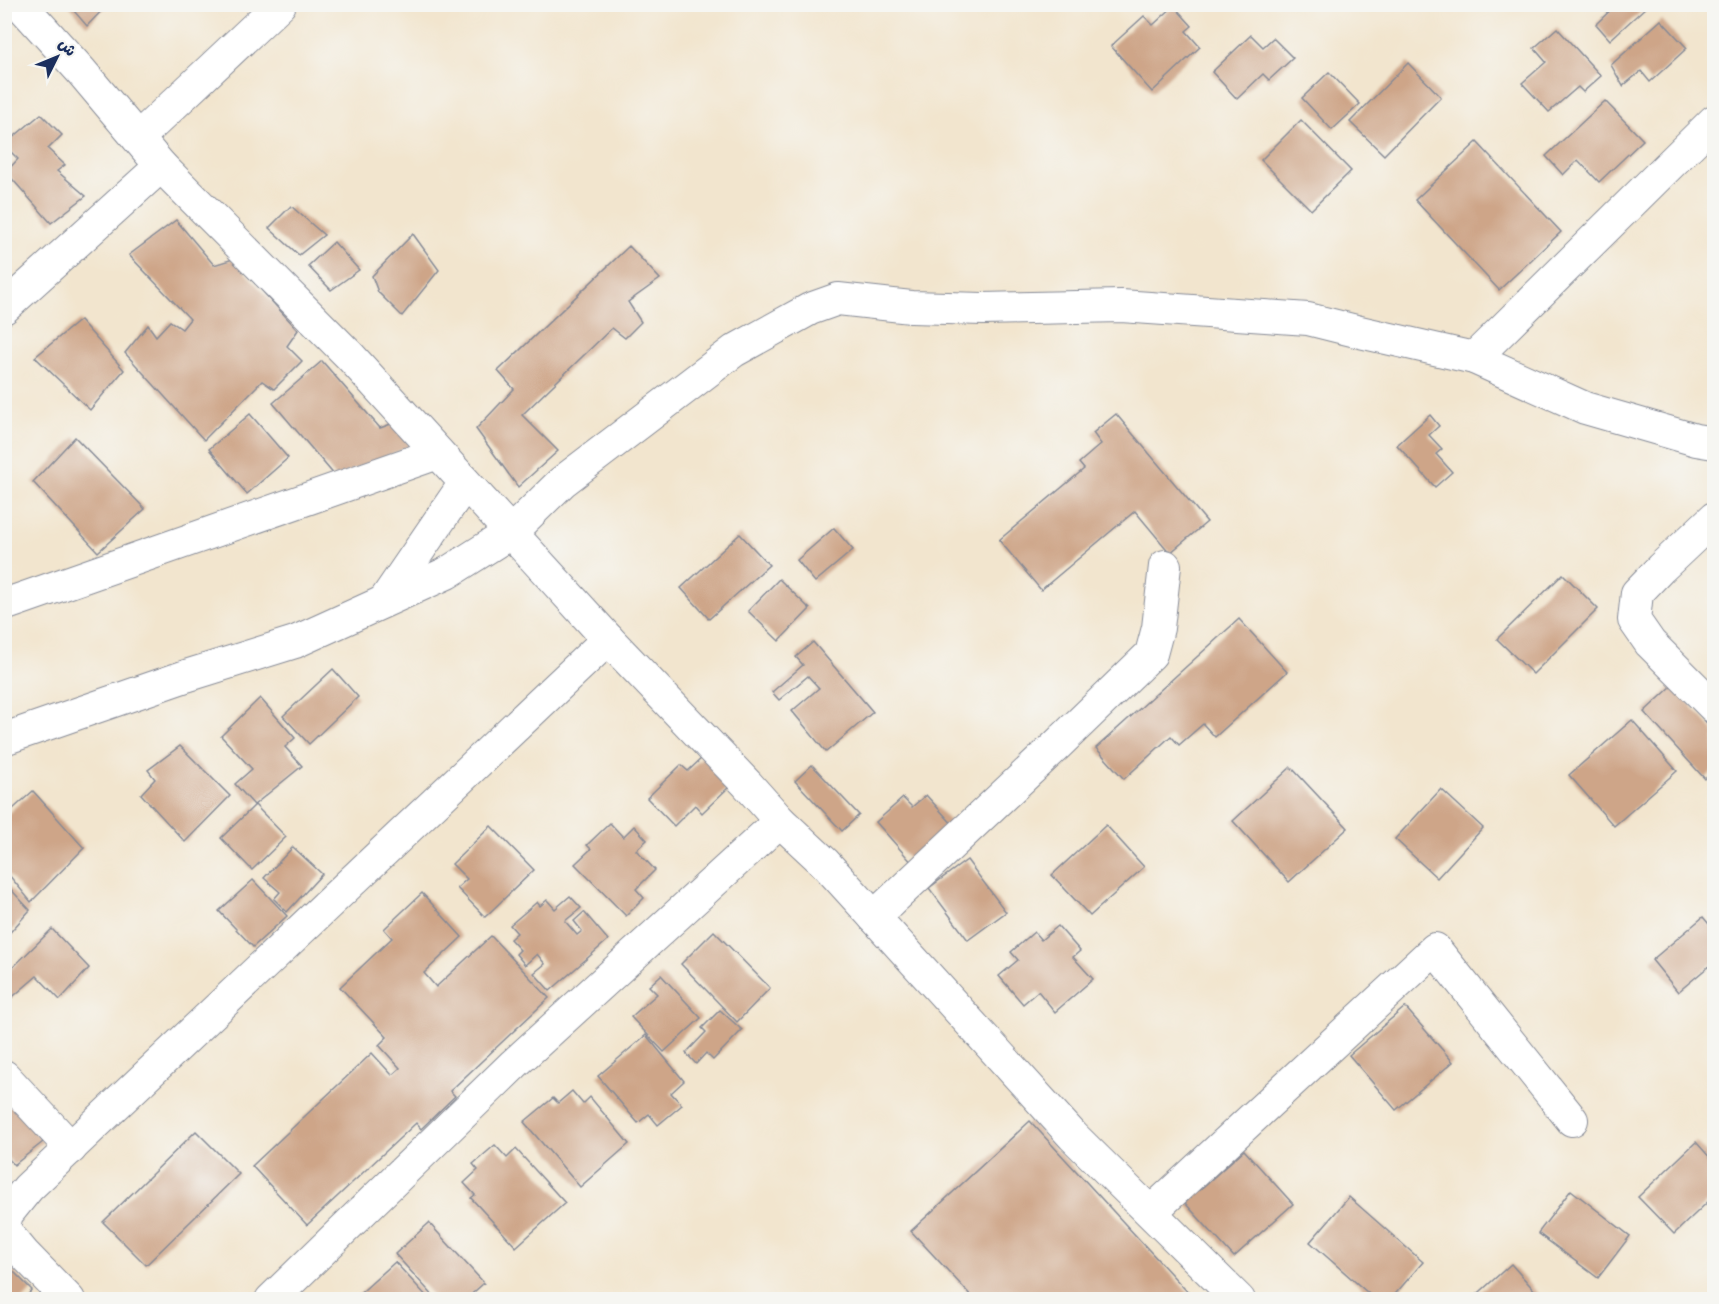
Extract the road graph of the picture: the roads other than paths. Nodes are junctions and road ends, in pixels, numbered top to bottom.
1 (20, 4) edge
2 (280, 4) edge
3 (1714, 121) edge
4 (138, 138) junction
5 (161, 166) junction
6 (4, 308) edge
7 (1474, 358) junction
8 (1714, 443) edge
9 (438, 453) junction
10 (465, 483) junction
11 (1714, 518) edge
12 (510, 533) junction
13 (1165, 566) dead end
14 (386, 600) junction
15 (4, 605) edge
16 (608, 639) junction
17 (1714, 707) edge
18 (4, 739) edge
19 (780, 821) junction
20 (874, 917) junction
21 (4, 1076) edge
22 (1572, 1120) dead end
23 (71, 1148) junction
24 (1151, 1212) junction
25 (4, 1228) edge
26 (69, 1299) edge
27 (271, 1299) edge
28 (1239, 1299) edge

1 - 4 street
2 - 4 street
3 - 7 street
4 - 5 street
5 - 6 street
5 - 9 street
7 - 8 street
7 - 12 street
9 - 10 street
9 - 15 street
10 - 12 street
10 - 14 street
11 - 17 street
12 - 14 street
12 - 16 street
13 - 20 street
14 - 18 street
16 - 19 street
16 - 23 street
19 - 20 street
19 - 27 street
20 - 24 street
21 - 23 street
22 - 24 street
23 - 25 street
24 - 28 street
25 - 26 street

